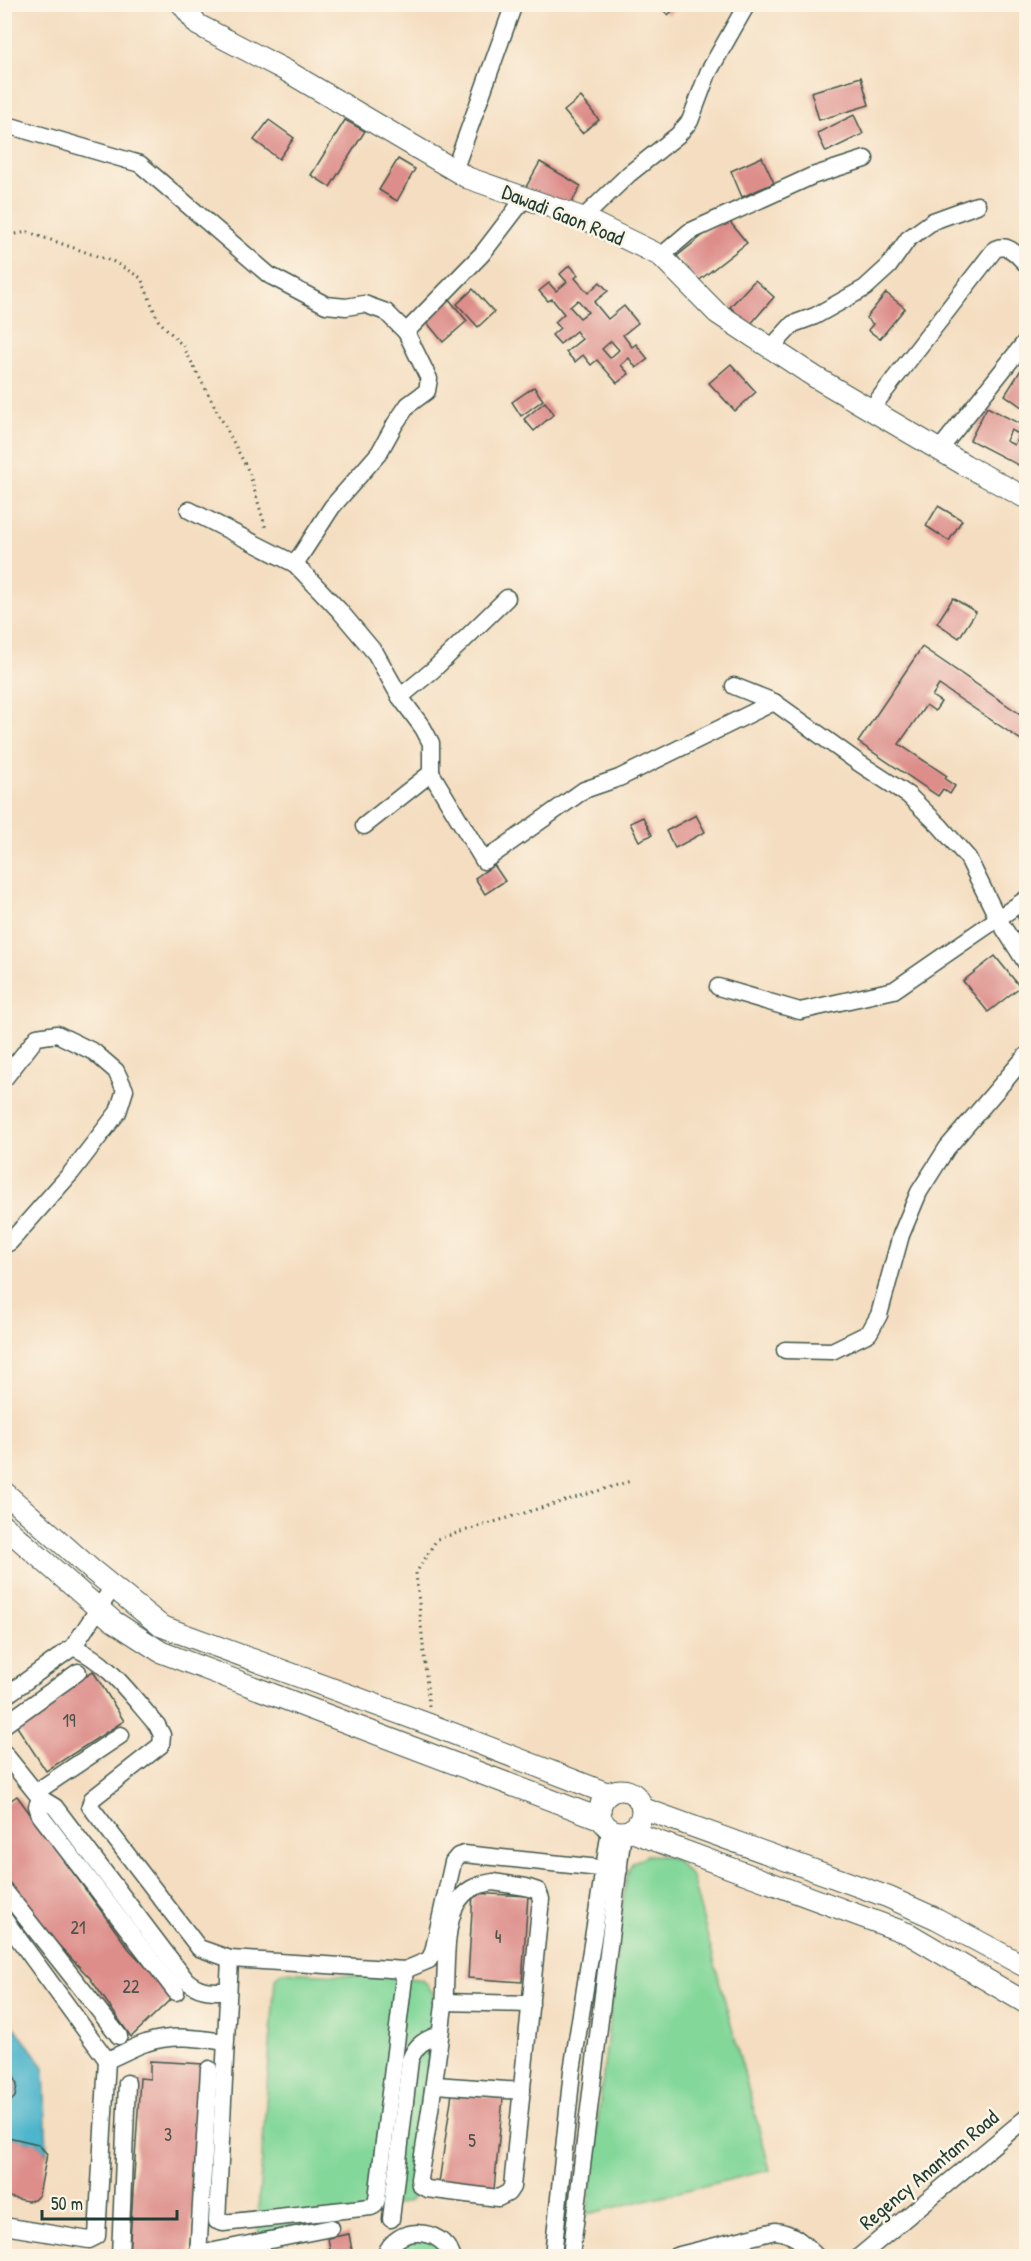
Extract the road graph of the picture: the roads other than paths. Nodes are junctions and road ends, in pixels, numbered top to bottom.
1 (182, 4) edge
2 (514, 4) edge
3 (747, 4) edge
4 (4, 124) edge
5 (865, 159) dead end
6 (454, 171) junction
7 (524, 199) junction
8 (977, 205) dead end
9 (583, 218) junction
10 (661, 256) junction
11 (1026, 264) edge
12 (406, 332) junction
13 (1026, 340) edge
14 (771, 348) junction
15 (871, 409) junction
16 (940, 449) junction
17 (1026, 498) edge
18 (189, 510) dead end
19 (295, 564) junction
20 (507, 598) dead end
21 (734, 686) dead end
22 (400, 698) junction
23 (774, 702) junction
24 (430, 773) junction
25 (364, 826) dead end
26 (1026, 899) edge
27 (998, 919) junction
28 (1026, 963) edge
29 (718, 987) dead end
30 (1026, 1056) edge
31 (4, 1079) edge
32 (4, 1245) edge
33 (784, 1350) dead end
34 (4, 1492) edge
35 (4, 1526) edge
36 (113, 1587) junction
37 (99, 1609) junction
38 (73, 1647) junction
39 (78, 1672) dead end
40 (4, 1697) edge
41 (4, 1725) edge
42 (121, 1735) dead end
43 (4, 1753) edge
44 (609, 1794) junction
45 (38, 1795) junction
46 (642, 1808) junction
47 (616, 1828) junction
48 (611, 1869) junction
49 (4, 1890) edge
50 (4, 1919) edge
51 (230, 1959) junction
52 (1026, 1967) edge
53 (405, 1970) junction
54 (228, 1991) junction
55 (176, 1992) dead end
56 (444, 2002) junction
57 (1026, 2003) edge
58 (531, 2004) junction
59 (440, 2034) junction
60 (119, 2036) dead end
61 (225, 2043) junction
62 (107, 2060) junction
63 (209, 2069) dead end
64 (572, 2071) junction
65 (593, 2073) junction
66 (128, 2083) dead end
67 (435, 2085) junction
68 (522, 2091) junction
69 (1026, 2118) edge
70 (375, 2205) junction
71 (391, 2219) junction
72 (4, 2226) edge
73 (331, 2228) dead end
74 (404, 2235) junction
75 (199, 2255) edge
76 (120, 2256) edge
77 (385, 2256) edge
78 (452, 2256) edge
79 (553, 2256) edge
80 (571, 2256) edge
81 (676, 2256) edge
82 (816, 2256) edge
83 (860, 2256) edge

1 - 6 street, Dawadi Gaon Road
2 - 6 street
3 - 9 street
4 - 12 street
5 - 10 street
6 - 7 street, Dawadi Gaon Road
7 - 9 street, Dawadi Gaon Road
7 - 12 street
8 - 14 street
9 - 10 street, Dawadi Gaon Road
10 - 14 street, Dawadi Gaon Road
11 - 15 street
12 - 19 street
13 - 16 street
14 - 15 street, Dawadi Gaon Road
15 - 16 street, Dawadi Gaon Road
16 - 17 street, Dawadi Gaon Road
18 - 19 street
19 - 22 street
20 - 22 street
21 - 23 street
22 - 24 street
23 - 24 street
23 - 27 street
24 - 25 street
26 - 27 street
27 - 28 street
27 - 29 street
30 - 33 street
31 - 32 street
34 - 36 street
35 - 37 street
36 - 37 street
36 - 44 street
37 - 38 street
37 - 47 street
38 - 40 street
38 - 51 street
39 - 41 street
42 - 45 street
43 - 45 street
44 - 46 street
44 - 47 street
45 - 54 street
45 - 55 street
46 - 47 street
46 - 52 street
47 - 48 street
47 - 57 street
48 - 53 street
48 - 64 street
48 - 65 street
49 - 60 street
50 - 62 street
51 - 53 street
51 - 54 street
53 - 70 street
54 - 61 street
56 - 58 street
56 - 58 street
56 - 59 street
58 - 68 street
59 - 67 street
59 - 71 street
61 - 62 street
61 - 70 street
62 - 72 street
63 - 75 street
64 - 65 street
64 - 79 street
65 - 80 street
66 - 76 street
67 - 68 street
67 - 68 street
69 - 83 street, Regency Anantam Road
70 - 71 street
71 - 74 street
73 - 75 street
74 - 77 street
74 - 78 street
81 - 82 street

